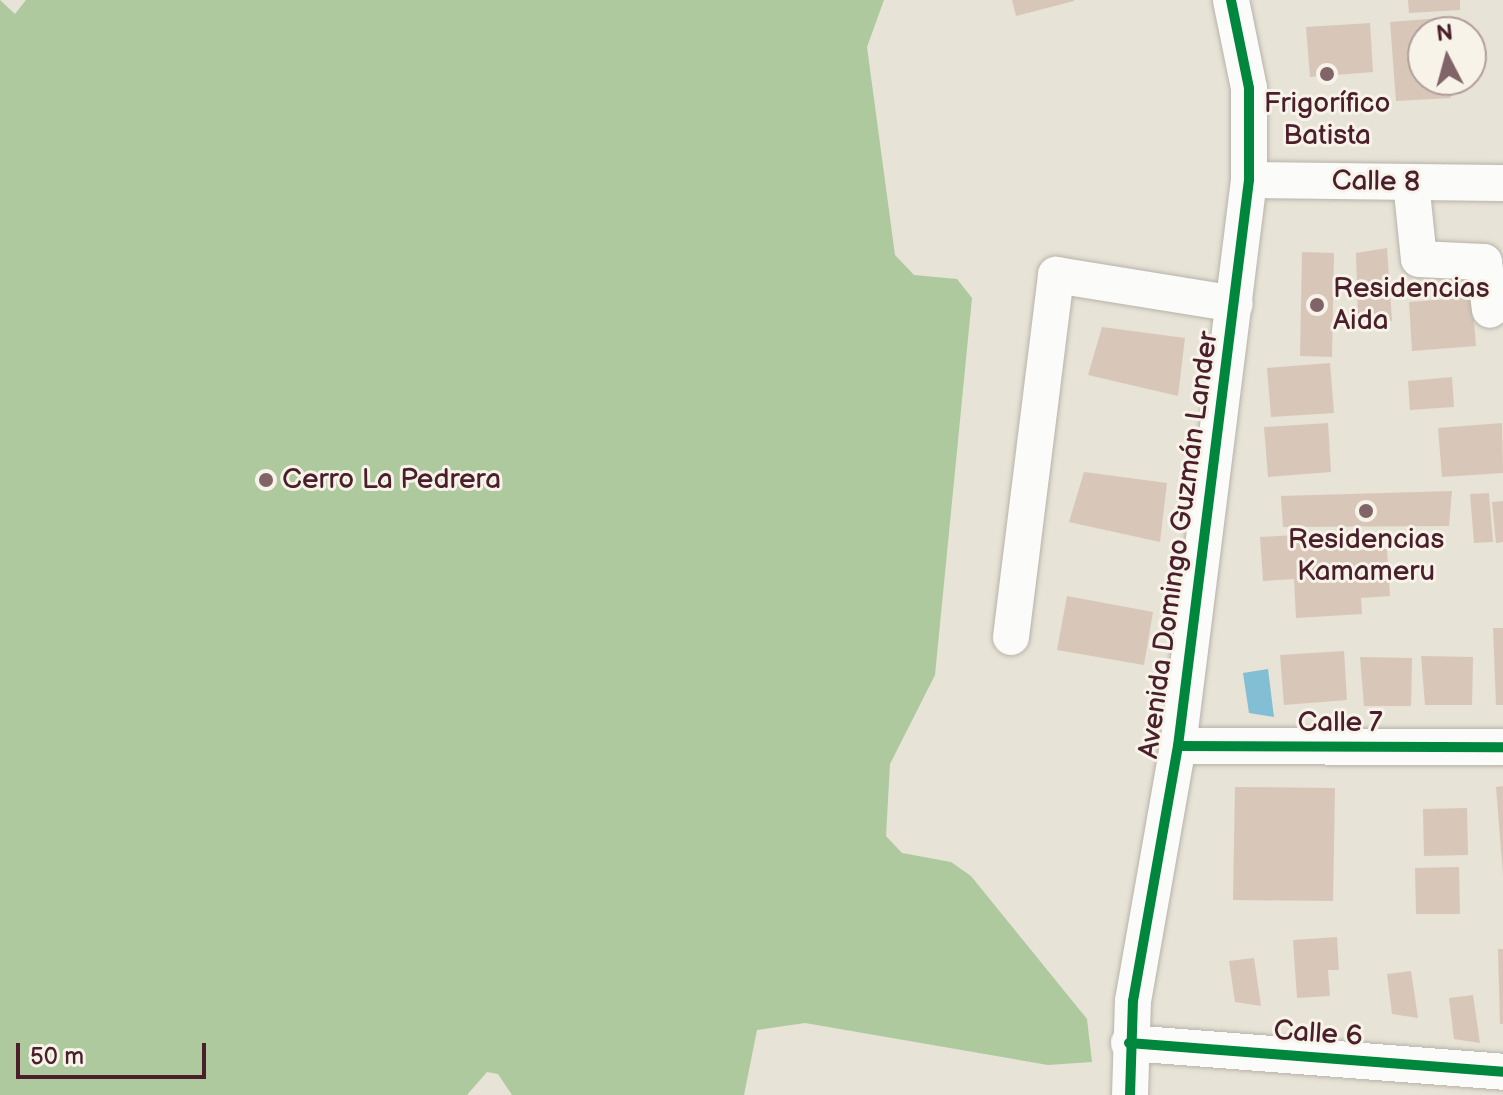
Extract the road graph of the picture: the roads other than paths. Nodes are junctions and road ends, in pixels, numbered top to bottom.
1 (1231, 0) edge
2 (1249, 180) junction
3 (1411, 182) junction
4 (1503, 183) edge
5 (1235, 304) junction
6 (1490, 310) dead end
7 (1011, 637) dead end
8 (1178, 746) junction
9 (1503, 747) edge
10 (1129, 1043) junction
11 (1503, 1072) edge
12 (1130, 1095) edge

1 - 2 street, Avenida Domingo Guzmán Lander
2 - 3 street, Calle 8
2 - 5 street, Avenida Domingo Guzmán Lander
3 - 4 street, Calle 8
3 - 6 street
5 - 7 street
5 - 8 street, Avenida Domingo Guzmán Lander
8 - 9 street, Calle 7
8 - 10 street, Avenida Domingo Guzmán Lander
10 - 11 street, Calle 6
10 - 12 street, Avenida Domingo Guzmán Lander

